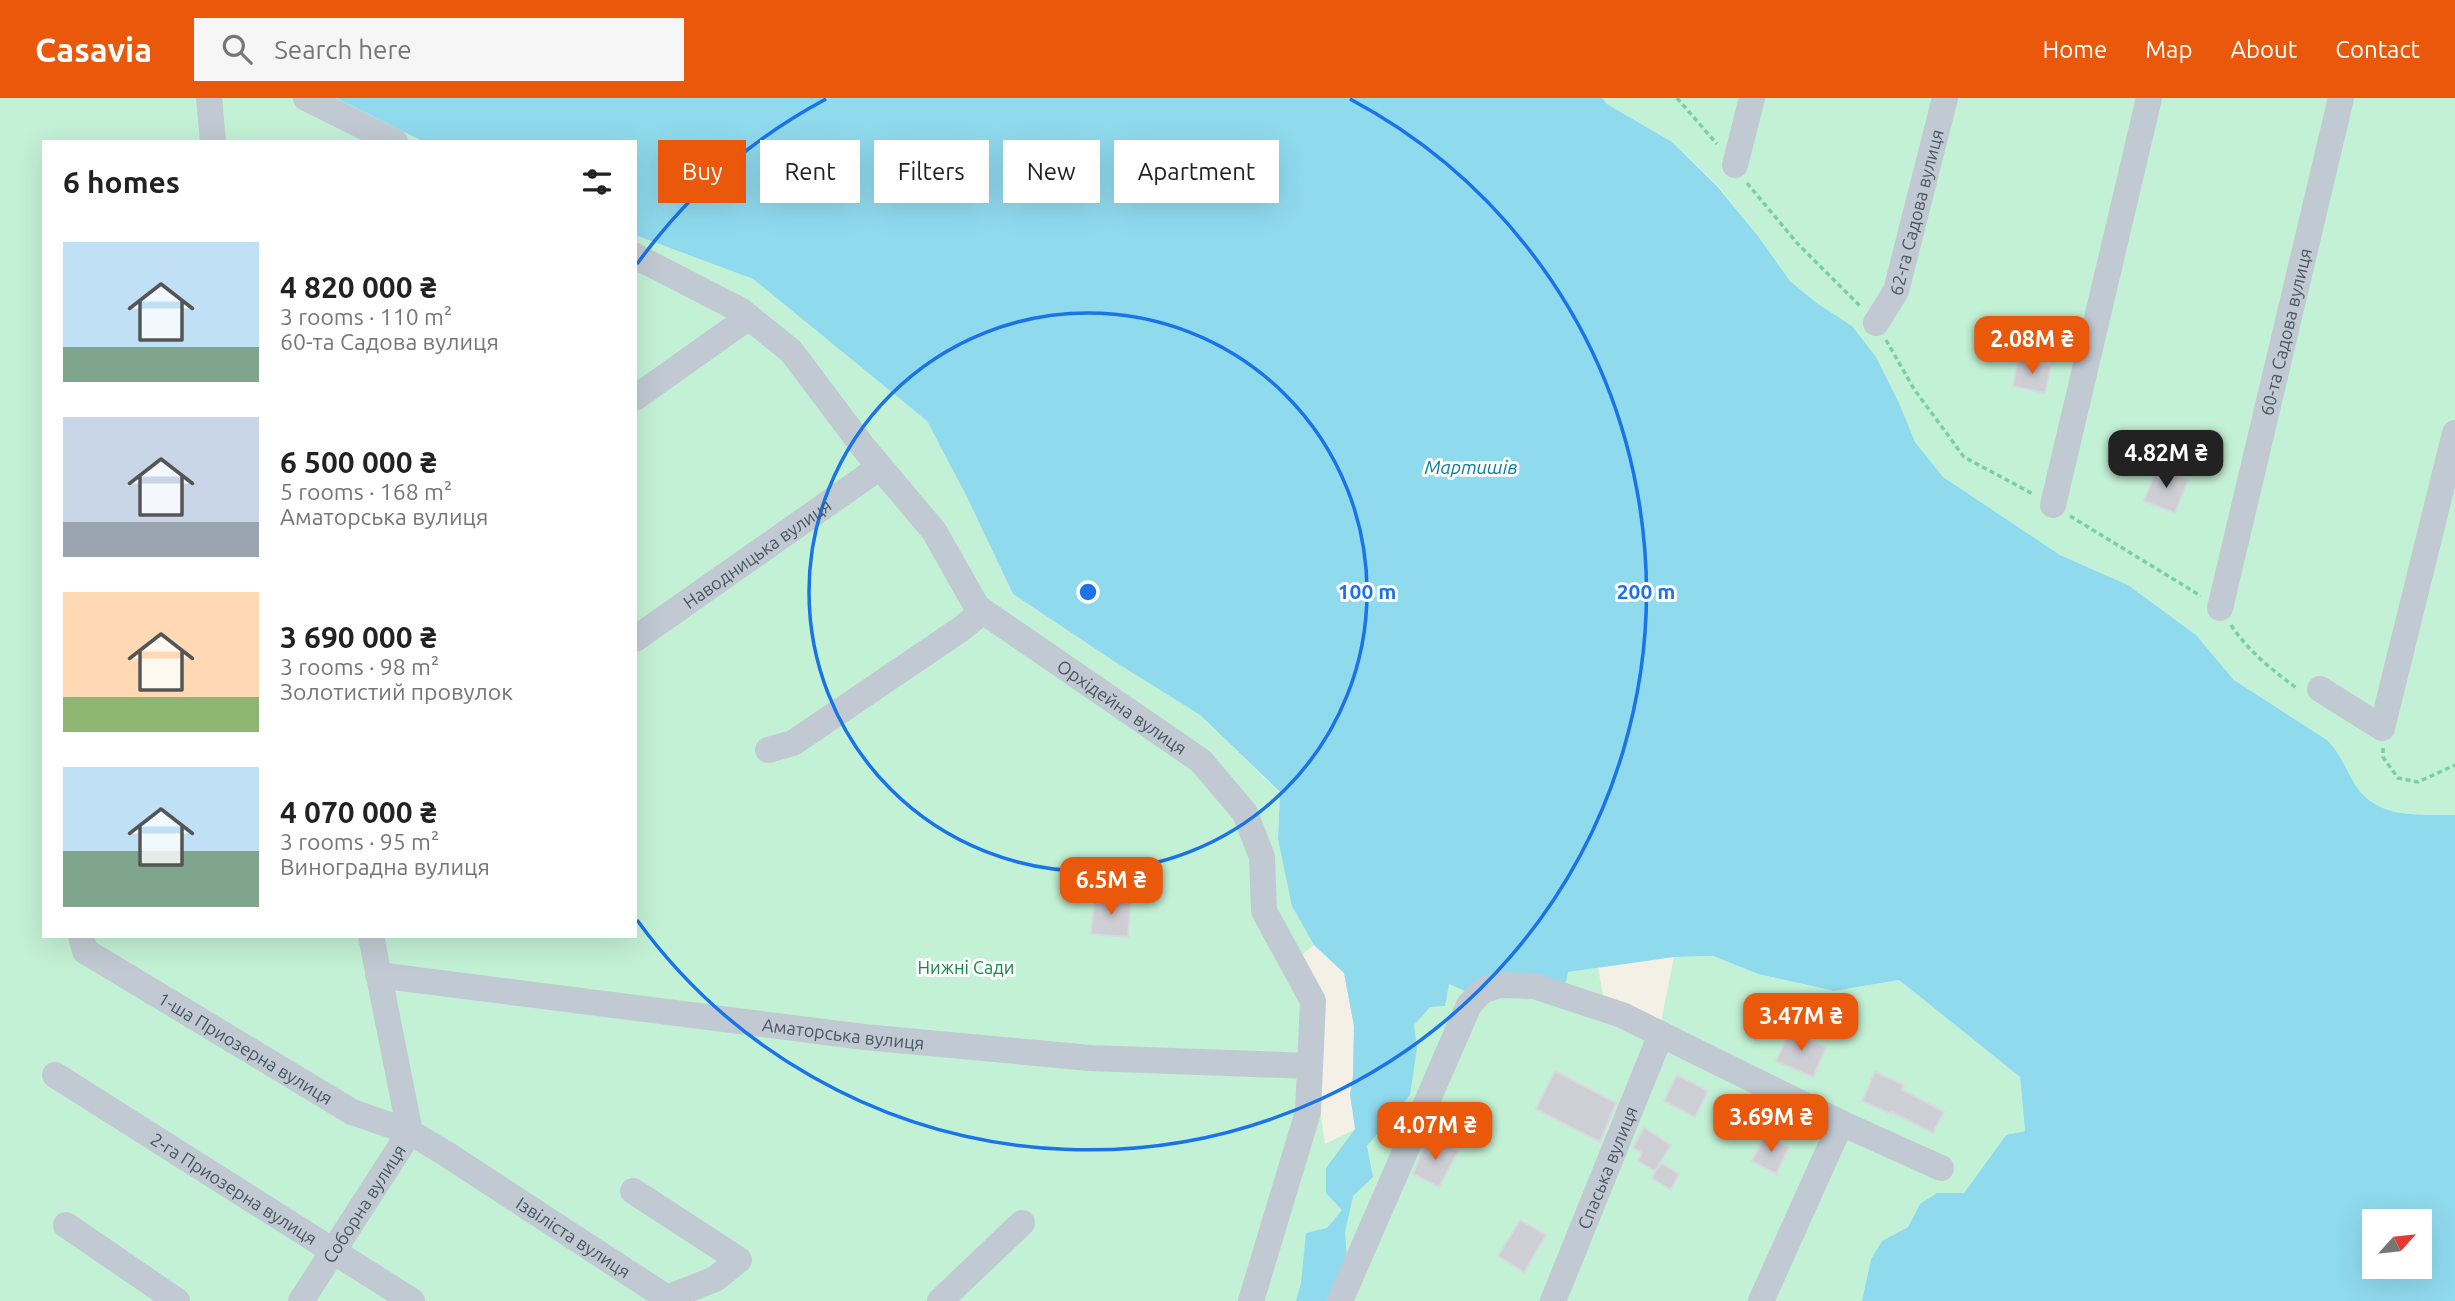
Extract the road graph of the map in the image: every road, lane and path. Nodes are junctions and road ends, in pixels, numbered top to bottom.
1 (209, 98) edge
2 (306, 98) edge
3 (1677, 98) edge
4 (1752, 98) edge
5 (1945, 98) edge
6 (2149, 98) edge
7 (2341, 98) edge
8 (213, 140) edge
9 (391, 140) edge
10 (1735, 165) junction
11 (637, 257) edge
12 (749, 317) junction
13 (1876, 323) junction
14 (637, 397) edge
15 (2455, 433) edge
16 (880, 467) junction
17 (2053, 505) junction
18 (2220, 608) junction
19 (983, 611) junction
20 (637, 638) edge
21 (2320, 690) joint
22 (2382, 728) junction
23 (768, 750) dead end
24 (2455, 765) edge
25 (371, 938) edge
26 (83, 944) edge
27 (378, 975) junction
28 (1661, 1034) junction
29 (1310, 1066) junction
30 (55, 1075) dead end
31 (1841, 1123) junction
32 (410, 1132) junction
33 (1941, 1168) dead end
34 (634, 1191) dead end
35 (1022, 1223) dead end
36 (66, 1225) dead end
37 (334, 1250) junction
38 (177, 1301) edge
39 (301, 1301) edge
40 (412, 1301) edge
41 (940, 1301) edge
42 (1251, 1301) edge
43 (1340, 1301) edge
44 (1553, 1301) edge
45 (1761, 1301) edge

1 - 8 street
2 - 9 street
3 - 10 path
4 - 10 street
5 - 13 street, 62-га Садова вулиця
6 - 17 street
7 - 18 street, 60-та Садова вулиця
10 - 13 path
11 - 12 street, Орхідейна вулиця
12 - 14 street
12 - 16 street, Орхідейна вулиця
13 - 17 path
15 - 22 street
16 - 19 street, Орхідейна вулиця
16 - 20 street, Наводницька вулиця
17 - 18 path
18 - 21 path
19 - 23 street
19 - 29 street, Орхідейна вулиця
21 - 22 street
22 - 24 path
25 - 27 street, Соборна вулиця
26 - 32 street, 1-ша Приозерна вулиця
27 - 29 street, Аматорська вулиця
27 - 32 street, Соборна вулиця
28 - 31 street
28 - 43 street
28 - 44 street, Спаська вулиця
29 - 42 street, Орхідейна вулиця
30 - 37 street, 2-га Приозерна вулиця
31 - 33 street
31 - 45 street
32 - 34 street, Ізвіліста вулиця
32 - 37 street, Соборна вулиця
35 - 41 street
36 - 38 street
37 - 39 street, Соборна вулиця
37 - 40 street, 2-га Приозерна вулиця

